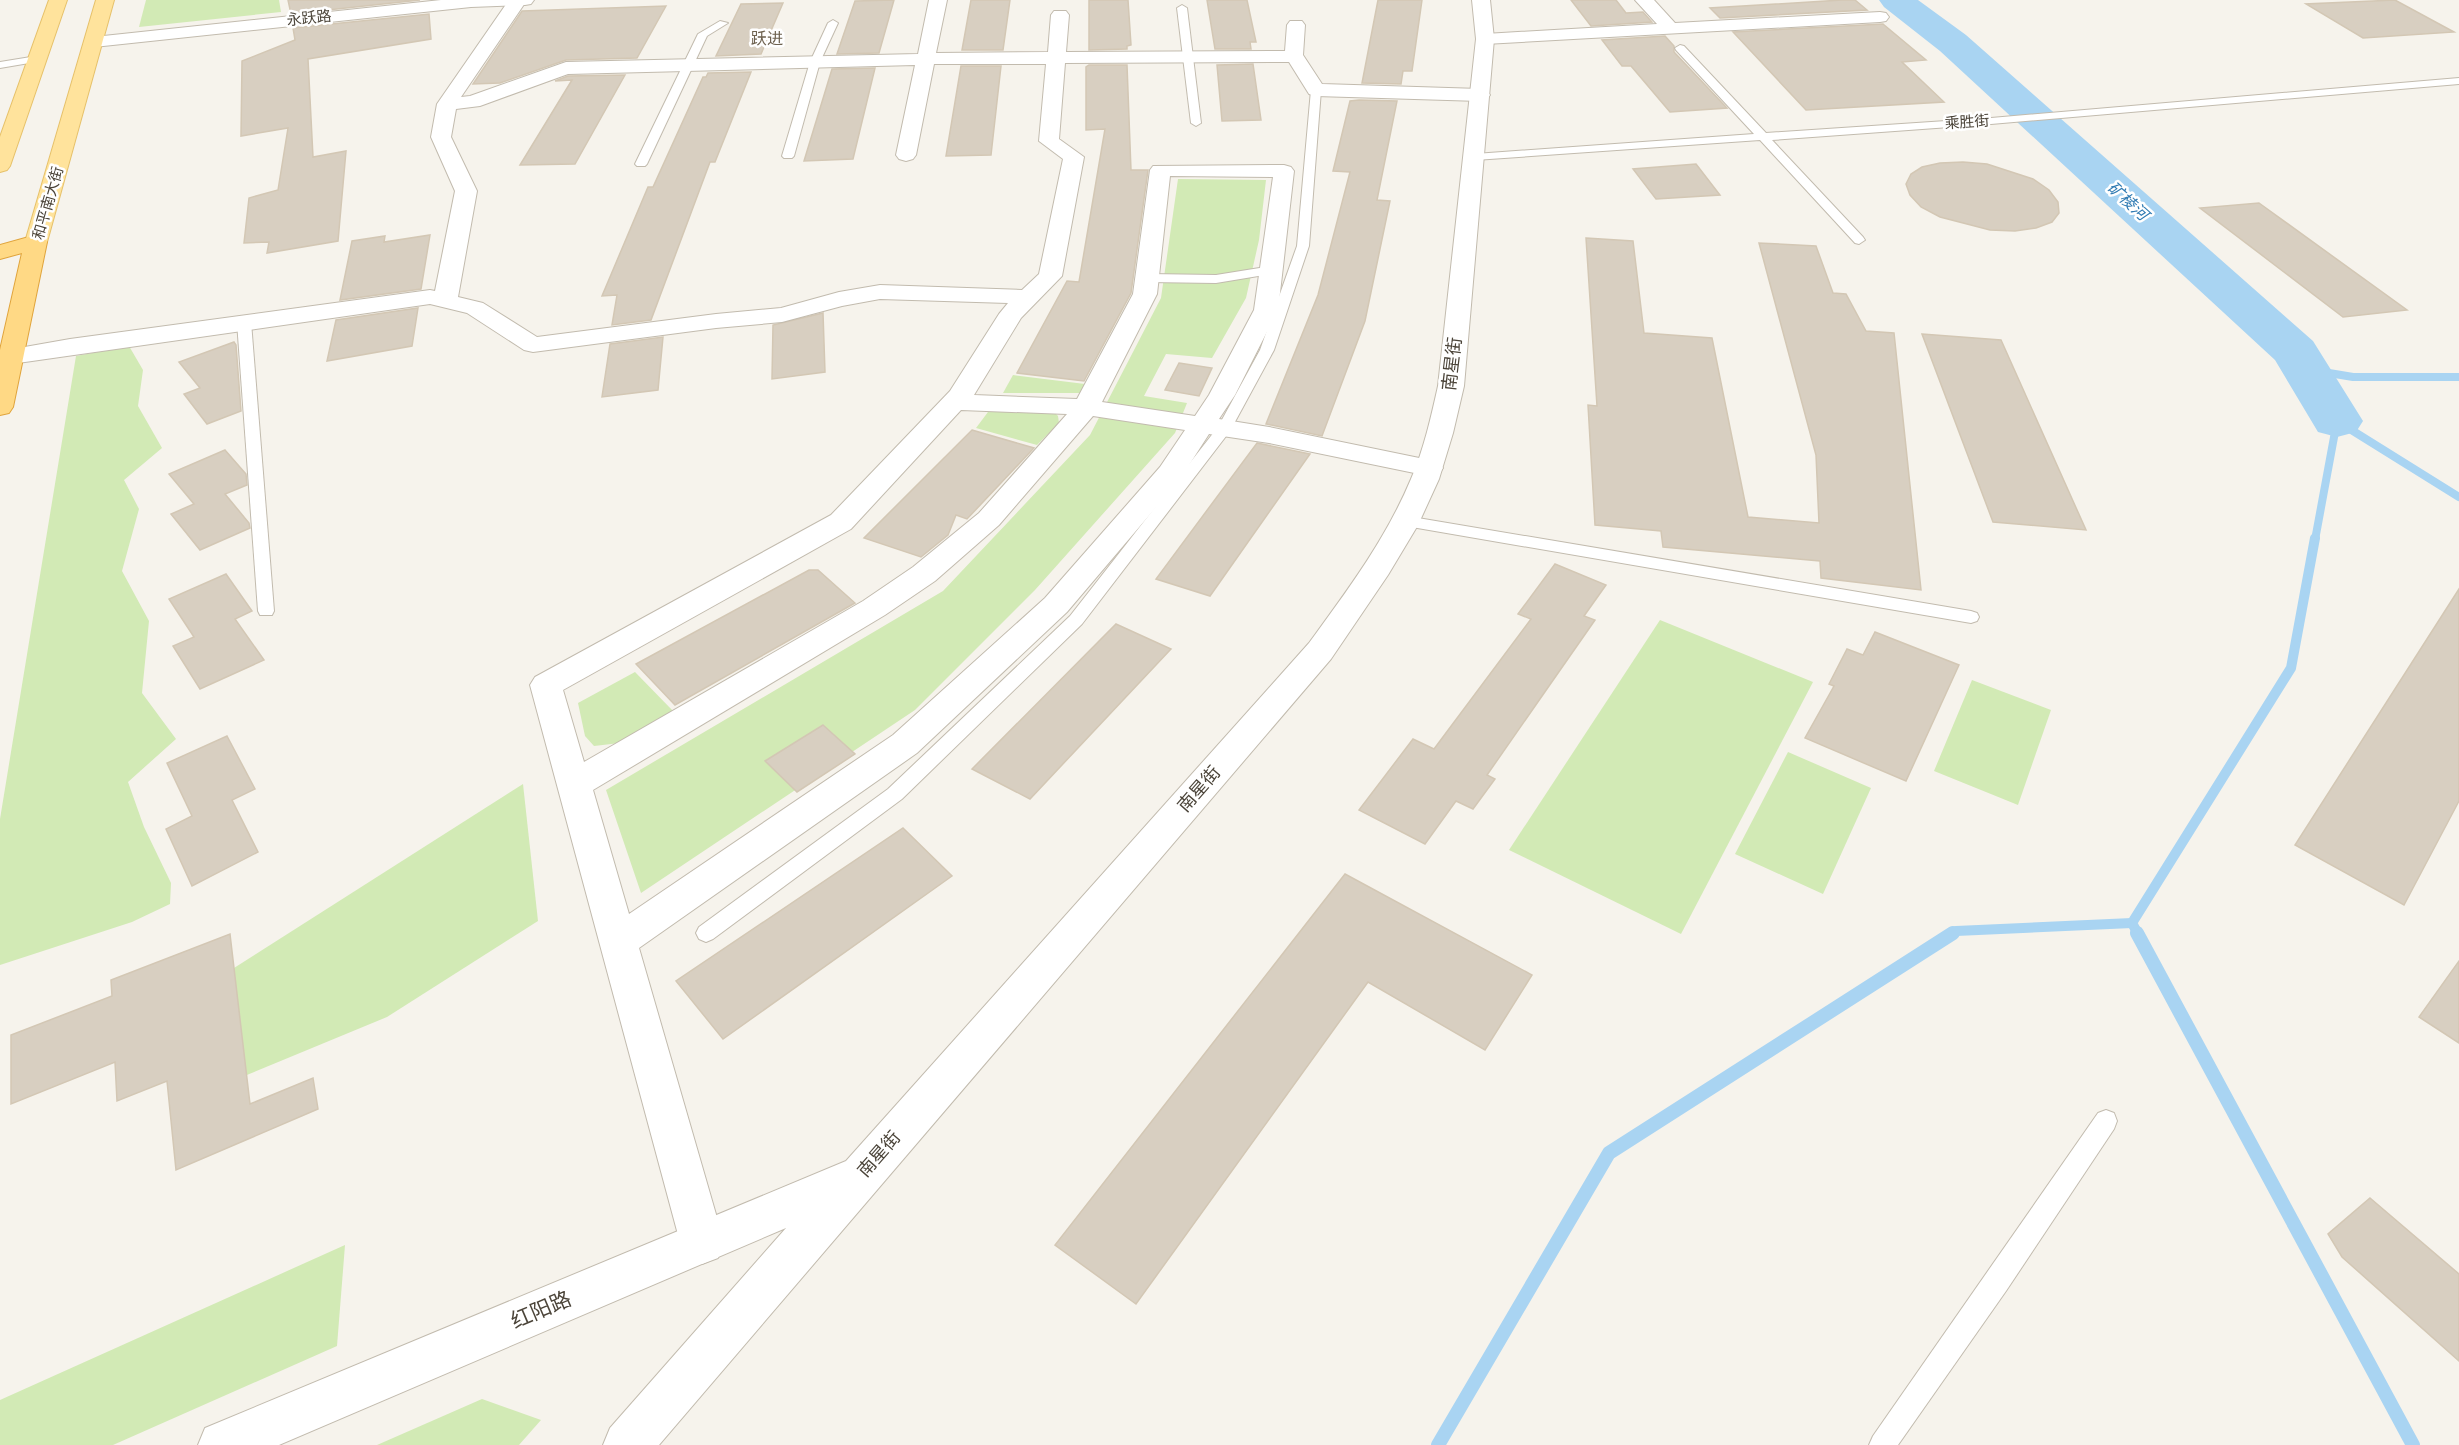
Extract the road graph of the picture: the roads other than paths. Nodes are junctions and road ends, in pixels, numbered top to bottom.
1 (58, 0) edge
2 (105, 0) edge
3 (518, 0) edge
4 (525, 0) edge
5 (938, 0) edge
6 (1481, 0) edge
7 (1644, 0) edge
8 (1182, 8) dead end
9 (1060, 15) dead end
10 (1880, 17) dead end
11 (723, 23) dead end
12 (833, 23) dead end
13 (1296, 26) dead end
14 (1671, 29) junction
15 (1485, 39) junction
16 (94, 42) junction
17 (1680, 48) dead end
18 (1188, 56) junction
19 (1294, 56) junction
20 (1056, 57) junction
21 (37, 59) junction
22 (925, 59) junction
23 (815, 62) junction
24 (0, 65) edge
25 (688, 66) junction
26 (2459, 81) edge
27 (1316, 90) junction
28 (1480, 94) junction
29 (447, 104) junction
30 (1196, 123) dead end
31 (1762, 135) junction
32 (906, 155) dead end
33 (788, 156) dead end
34 (1474, 158) junction
35 (641, 164) dead end
36 (0, 166) edge
37 (1297, 167) junction
38 (1859, 240) dead end
39 (36, 242) junction
40 (0, 244) edge
41 (0, 252) edge
42 (1272, 270) junction
43 (1148, 278) junction
44 (1028, 297) junction
45 (445, 301) junction
46 (244, 322) junction
47 (11, 356) junction
48 (955, 402) junction
49 (1086, 407) junction
50 (0, 408) edge
51 (1214, 426) junction
52 (1429, 468) junction
53 (1406, 521) junction
54 (266, 611) dead end
55 (1971, 617) dead end
56 (574, 784) junction
57 (706, 933) dead end
58 (618, 942) junction
59 (2106, 1121) dead end
60 (861, 1175) junction
61 (702, 1242) junction
62 (222, 1445) edge
63 (627, 1445) edge
64 (1882, 1445) edge

1 - 21 main road
2 - 16 main road, 和平南大街
3 - 4 street, 永跃路
3 - 16 street, 永跃路
3 - 29 street
5 - 22 street
6 - 15 street, 南星街
7 - 14 street
8 - 18 lane
9 - 20 street
10 - 14 street
11 - 25 lane
12 - 23 lane
13 - 19 street
14 - 15 street
15 - 28 street, 南星街
16 - 39 main road, 和平南大街
17 - 31 lane
18 - 19 street
18 - 20 street
18 - 30 lane
19 - 27 street
20 - 22 street
20 - 44 street
21 - 24 lane
21 - 36 main road
22 - 23 street
22 - 32 street
23 - 25 street
23 - 33 lane
25 - 29 street
25 - 35 lane
26 - 31 lane, 乘胜街
27 - 28 street
27 - 37 lane
28 - 34 street, 南星街
29 - 45 street
31 - 34 lane, 乘胜街
31 - 38 lane
34 - 52 street, 南星街
37 - 42 street
37 - 43 street
37 - 51 lane
39 - 40 highway
39 - 41 highway
39 - 47 highway, 和平南大街
42 - 43 lane
42 - 51 street
43 - 49 street
44 - 45 street
44 - 48 street
45 - 46 street
46 - 47 street
46 - 54 lane
47 - 50 highway, 和平南大街
48 - 49 street
48 - 56 street
49 - 51 street
49 - 56 street
51 - 52 street
51 - 57 lane
51 - 58 street
52 - 53 street, 南星街
53 - 55 lane
53 - 60 street, 南星街
56 - 58 street
58 - 61 street
59 - 64 lane
60 - 61 street, 红阳路
60 - 63 street, 南星街
61 - 62 street, 红阳路

